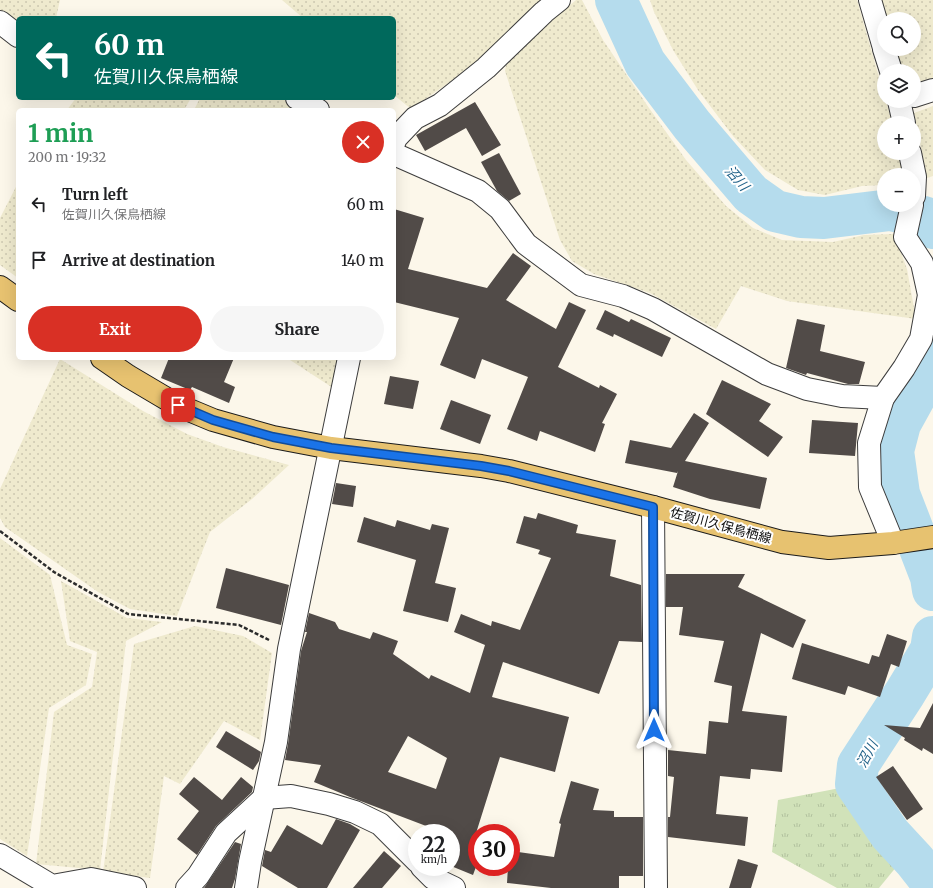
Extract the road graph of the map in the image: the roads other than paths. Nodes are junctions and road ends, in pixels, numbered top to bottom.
1 (559, 0) edge
2 (870, 0) edge
3 (0, 22) edge
4 (877, 24) edge
5 (16, 34) edge
6 (933, 90) edge
7 (921, 94) edge
8 (301, 100) edge
9 (315, 108) edge
10 (396, 138) edge
11 (396, 155) edge
12 (911, 212) edge
13 (0, 287) edge
14 (16, 299) edge
15 (105, 360) edge
16 (349, 360) edge
17 (883, 398) junction
18 (331, 448) junction
19 (653, 507) junction
20 (933, 537) edge
21 (893, 543) junction
22 (264, 798) junction
23 (408, 852) edge
24 (0, 855) edge
25 (431, 876) edge
26 (135, 888) edge
27 (187, 888) edge
28 (246, 888) edge
29 (454, 888) edge
30 (656, 888) edge

1 - 10 street
2 - 4 street
3 - 5 street
6 - 7 street
8 - 9 street
11 - 17 street
12 - 17 street
13 - 14 main road
15 - 18 main road, 佐賀川久保鳥栖線
16 - 18 street
17 - 21 street
18 - 19 main road, 佐賀川久保鳥栖線
18 - 22 street
19 - 21 main road, 佐賀川久保鳥栖線
19 - 30 street
20 - 21 main road, 佐賀川久保鳥栖線
22 - 23 street
22 - 27 street
22 - 28 street
24 - 26 street
25 - 29 street

